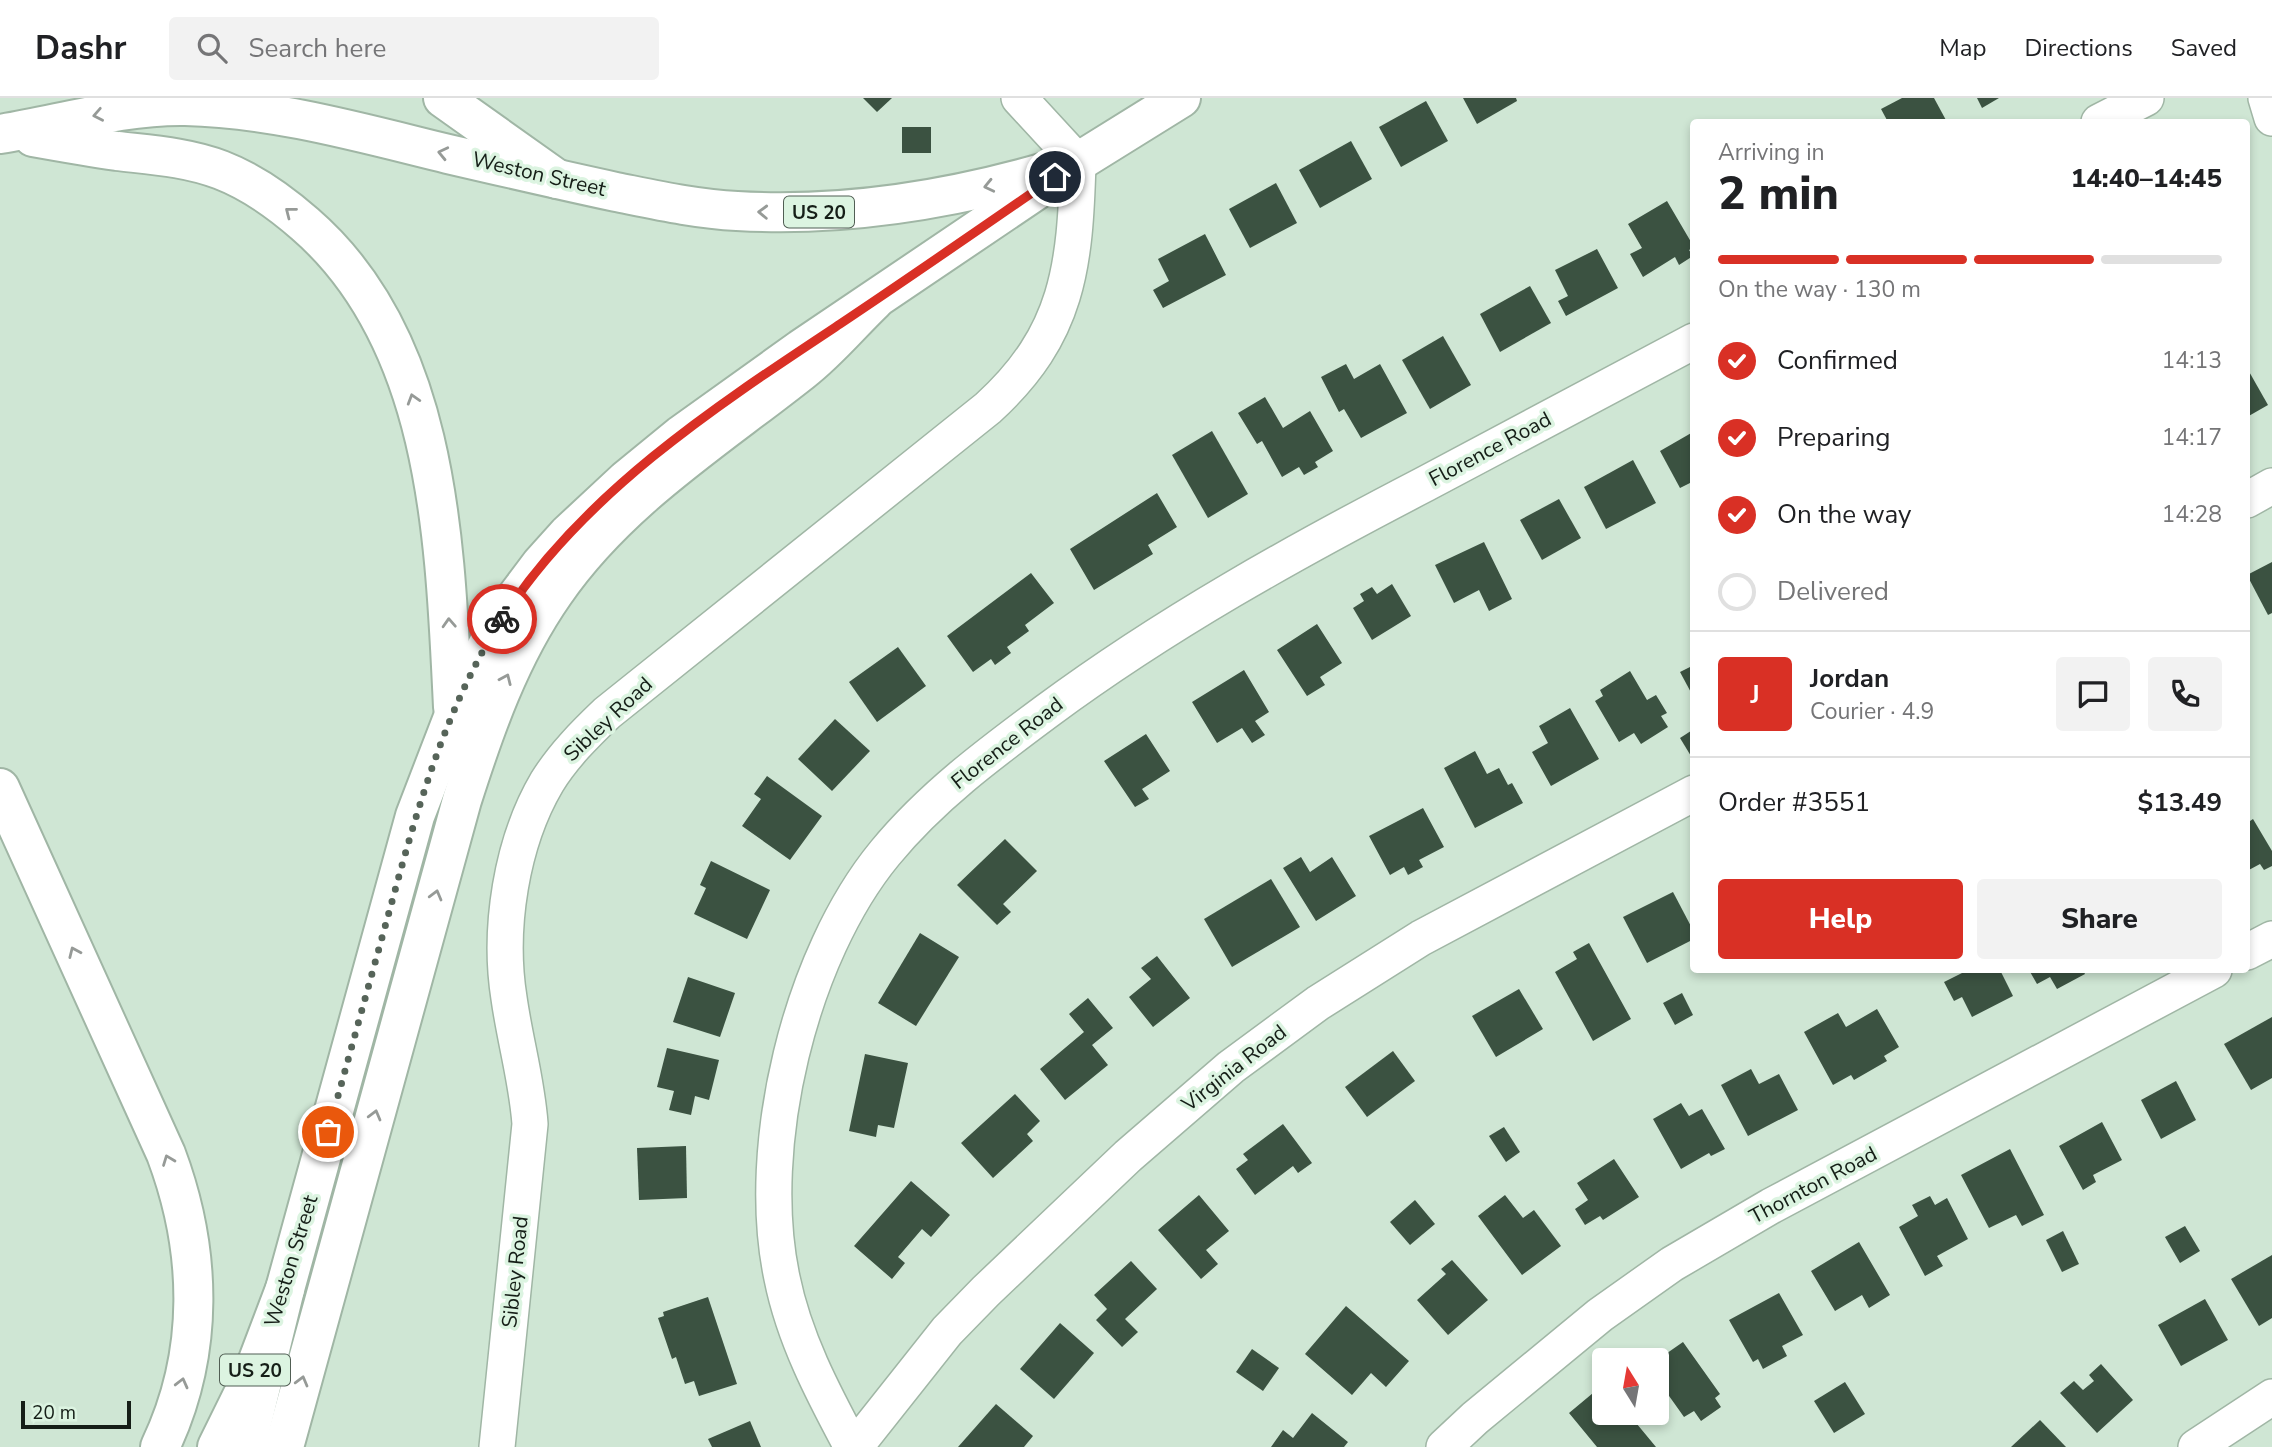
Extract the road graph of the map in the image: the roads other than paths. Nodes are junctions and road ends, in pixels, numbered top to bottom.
1 (443, 98) edge
2 (1019, 98) edge
3 (1181, 98) edge
4 (2146, 98) edge
5 (2266, 98) edge
6 (2272, 118) edge
7 (2105, 119) edge
8 (4, 134) edge
9 (1078, 162) junction
10 (557, 179) junction
11 (874, 301) junction
12 (1690, 343) edge
13 (2272, 486) edge
14 (2250, 497) edge
15 (453, 715) junction
16 (0, 788) edge
17 (1690, 795) edge
18 (2272, 939) edge
19 (2250, 950) edge
20 (2208, 973) edge
21 (285, 1289) junction
22 (2272, 1397) edge
23 (160, 1447) edge
24 (217, 1447) edge
25 (246, 1447) edge
26 (284, 1447) edge
27 (497, 1447) edge
28 (854, 1447) edge
29 (1444, 1447) edge
30 (2196, 1447) edge

1 - 10 main road
2 - 9 street
3 - 9 main road, Weston Street / US 20
4 - 7 street
5 - 6 street
10 -> 8 main road, Weston Street / US 20
15 -> 8 main road
9 -> 10 main road, Weston Street / US 20
9 - 11 main road, Weston Street / US 20
9 - 27 street, Sibley Road
11 - 15 main road, Weston Street / US 20
26 -> 11 main road
12 - 28 street, Florence Road
13 - 14 street
15 - 21 main road, Weston Street / US 20
23 -> 16 main road
17 - 28 street, Virginia Road
18 - 19 street
20 - 29 street, Thornton Road
21 - 24 main road, Weston Street / US 20
21 - 25 main road
22 - 30 street

